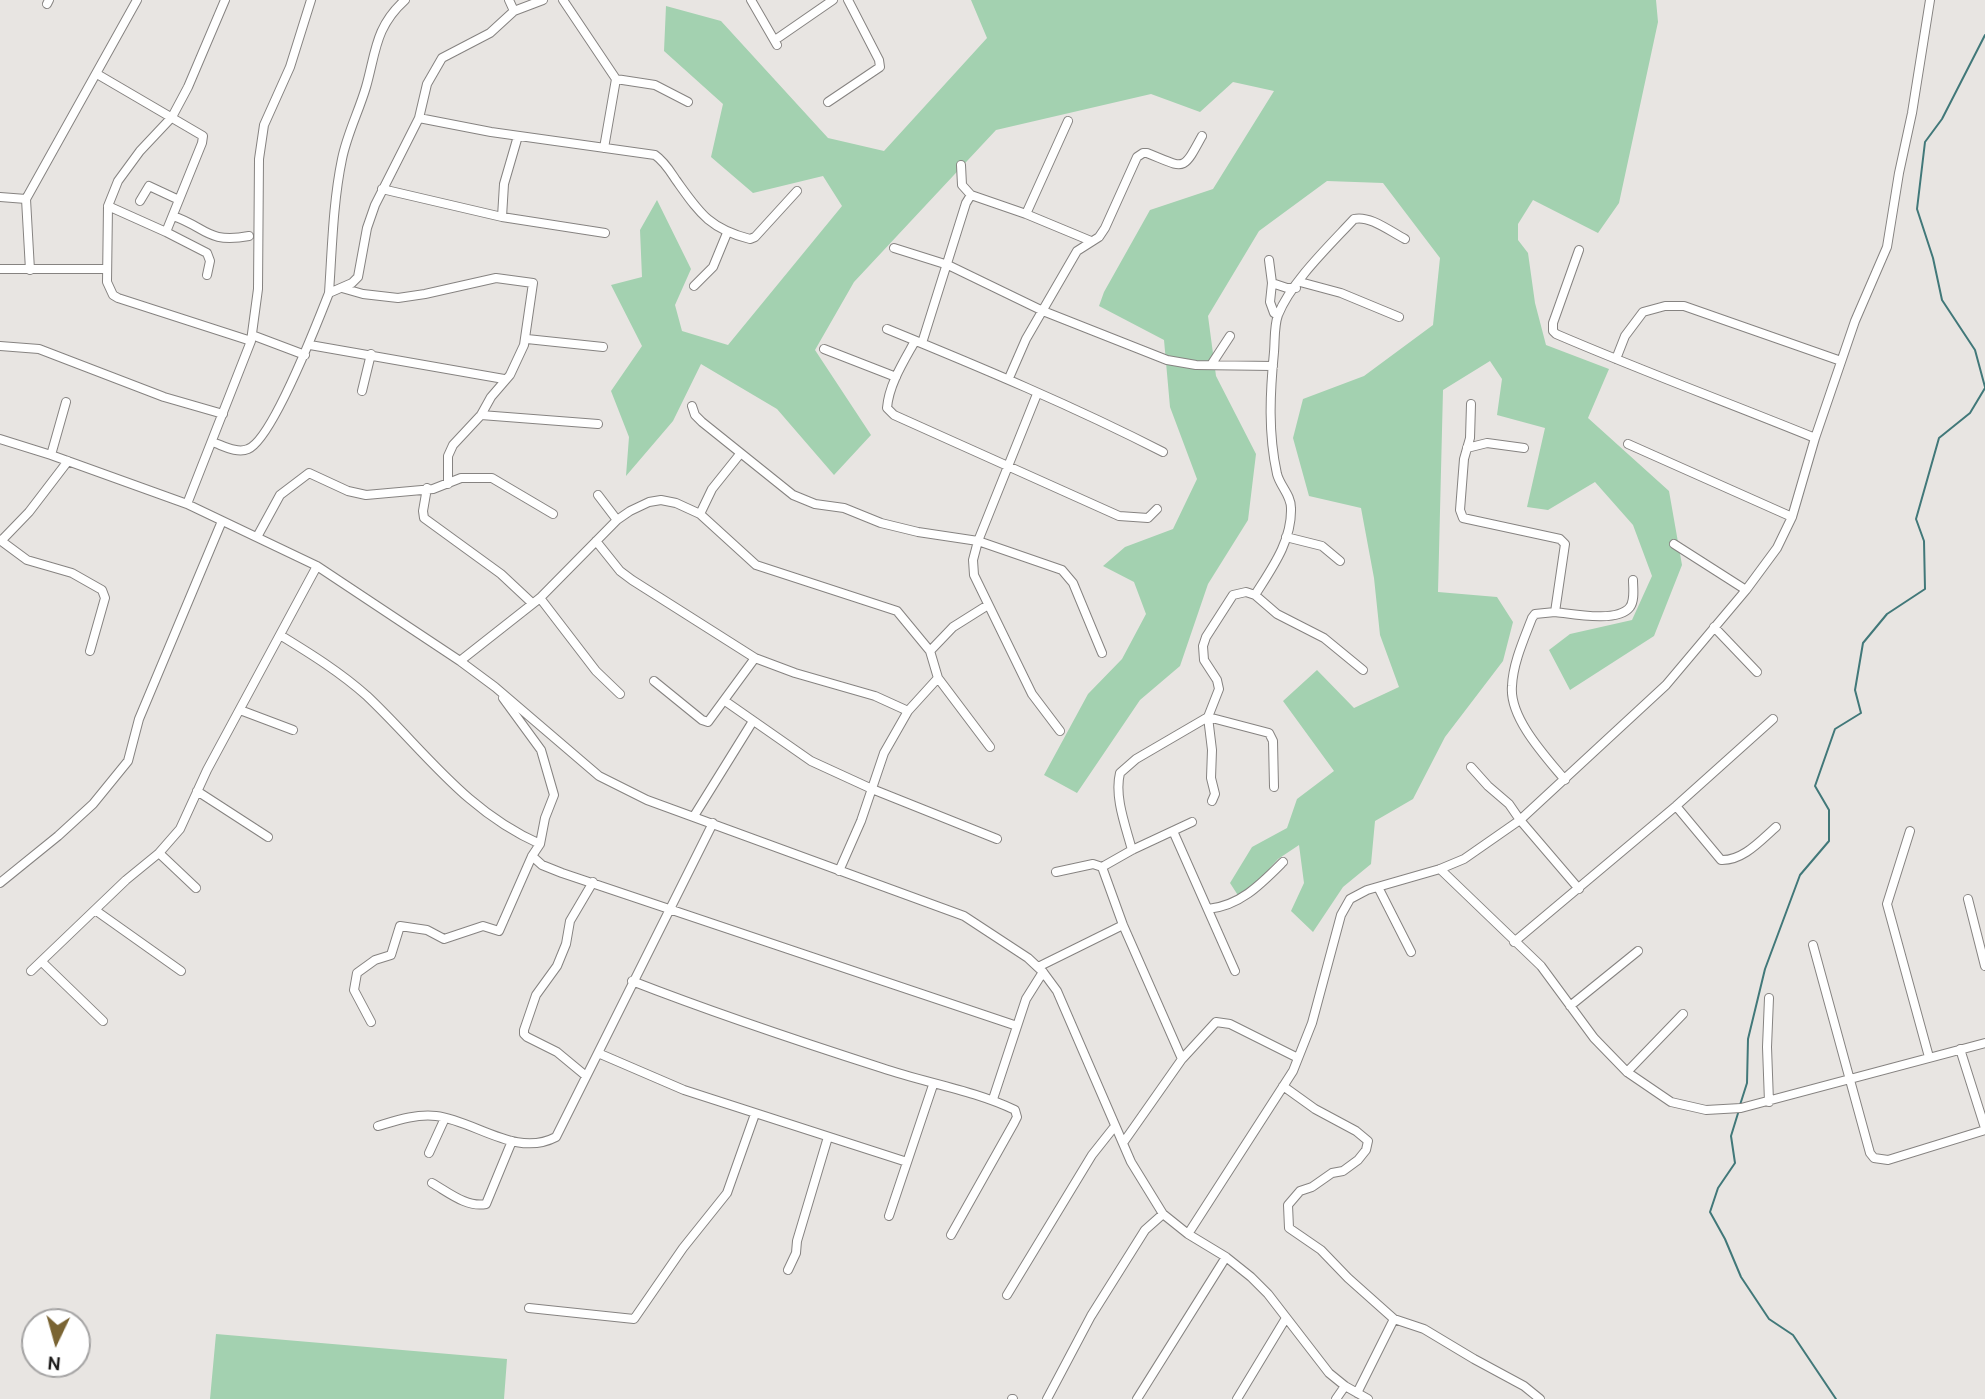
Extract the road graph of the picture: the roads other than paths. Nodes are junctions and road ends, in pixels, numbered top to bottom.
1 (137, 0) edge
2 (225, 0) edge
3 (311, 0) edge
4 (405, 0) edge
5 (509, 0) edge
6 (543, 0) edge
7 (563, 0) edge
8 (751, 0) edge
9 (833, 0) edge
10 (848, 0) edge
11 (1930, 0) edge
12 (514, 11) junction
13 (97, 74) junction
14 (616, 79) junction
15 (688, 102) dead end
16 (828, 102) dead end
17 (172, 117) junction
18 (419, 118) junction
19 (1068, 121) dead end
20 (518, 136) junction
21 (1202, 136) dead end
22 (604, 148) junction
23 (961, 165) dead end
24 (382, 189) junction
25 (797, 191) dead end
26 (971, 195) junction
27 (0, 197) edge
28 (26, 199) junction
29 (179, 200) junction
30 (140, 201) dead end
31 (108, 206) junction
32 (1026, 214) junction
33 (173, 216) junction
34 (502, 217) junction
35 (166, 232) junction
36 (605, 233) dead end
37 (727, 233) junction
38 (249, 236) dead end
39 (1405, 239) dead end
40 (1091, 242) junction
41 (894, 248) dead end
42 (1579, 250) dead end
43 (1269, 260) dead end
44 (948, 265) junction
45 (0, 269) edge
46 (107, 269) junction
47 (30, 270) junction
48 (207, 275) dead end
49 (1272, 283) junction
50 (694, 286) dead end
51 (342, 288) junction
52 (1293, 288) junction
53 (329, 293) junction
54 (1044, 311) junction
55 (1278, 316) junction
56 (1399, 317) dead end
57 (887, 329) dead end
58 (1230, 336) dead end
59 (251, 338) junction
60 (527, 339) junction
61 (919, 342) junction
62 (310, 345) junction
63 (0, 346) edge
64 (603, 347) dead end
65 (824, 349) dead end
66 (371, 354) junction
67 (304, 355) junction
68 (1616, 359) junction
69 (1842, 361) junction
70 (1211, 365) junction
71 (1272, 366) junction
72 (896, 377) junction
73 (1009, 378) junction
74 (504, 379) junction
75 (362, 391) dead end
76 (1037, 394) junction
77 (66, 402) dead end
78 (1471, 404) dead end
79 (692, 406) dead end
80 (223, 414) junction
81 (481, 415) junction
82 (598, 424) dead end
83 (1470, 438) junction
84 (1815, 438) junction
85 (0, 439) edge
86 (212, 442) junction
87 (1481, 443) junction
88 (1628, 444) dead end
89 (1467, 448) junction
90 (1524, 448) dead end
91 (1163, 452) dead end
92 (740, 454) junction
93 (51, 455) junction
94 (68, 461) junction
95 (1008, 467) junction
96 (448, 484) junction
97 (427, 488) junction
98 (598, 495) dead end
99 (187, 504) junction
100 (1157, 509) dead end
101 (553, 514) dead end
102 (700, 514) junction
103 (1792, 517) junction
104 (617, 520) junction
105 (222, 521) junction
106 (257, 537) junction
107 (1286, 537) junction
108 (1, 540) edge
109 (596, 541) junction
110 (978, 541) junction
111 (1674, 544) dead end
112 (1340, 561) dead end
113 (317, 566) junction
114 (1633, 580) dead end
115 (1746, 590) junction
116 (1255, 595) junction
117 (540, 598) junction
118 (532, 603) junction
119 (988, 605) junction
120 (1555, 612) junction
121 (1714, 627) junction
122 (280, 635) junction
123 (90, 651) dead end
124 (930, 651) junction
125 (1102, 653) dead end
126 (755, 658) junction
127 (460, 661) junction
128 (1363, 670) dead end
129 (1758, 672) dead end
130 (938, 678) junction
131 (654, 681) dead end
132 (495, 687) junction
133 (621, 694) dead end
134 (725, 701) junction
135 (240, 710) junction
136 (908, 711) junction
137 (1208, 717) junction
138 (1773, 719) dead end
139 (753, 721) junction
140 (293, 730) dead end
141 (1060, 731) dead end
142 (989, 747) dead end
143 (1471, 767) dead end
144 (1565, 780) junction
145 (1274, 787) dead end
146 (872, 789) junction
147 (197, 792) junction
148 (1212, 801) dead end
149 (1676, 806) junction
150 (694, 816) junction
151 (1520, 820) junction
152 (1192, 822) dead end
153 (713, 823) junction
154 (1776, 827) dead end
155 (1173, 831) junction
156 (1910, 831) dead end
157 (268, 837) dead end
158 (998, 839) dead end
159 (540, 844) junction
160 (1132, 850) junction
161 (159, 853) junction
162 (532, 856) junction
163 (1283, 862) dead end
164 (1102, 867) junction
165 (1440, 869) junction
166 (839, 871) junction
167 (1056, 872) dead end
168 (593, 882) junction
169 (0, 883) edge
170 (1378, 887) junction
171 (196, 888) dead end
172 (1579, 889) junction
173 (1968, 900) dead end
174 (669, 907) junction
175 (1208, 909) junction
176 (95, 910) junction
177 (1123, 925) junction
178 (1514, 942) junction
179 (1813, 945) dead end
180 (1638, 951) dead end
181 (1411, 953) dead end
182 (42, 962) junction
183 (1985, 966) edge
184 (1041, 970) junction
185 (31, 971) dead end
186 (180, 971) dead end
187 (1235, 971) dead end
188 (632, 981) junction
189 (1769, 998) dead end
190 (1570, 1006) junction
191 (1683, 1014) dead end
192 (103, 1021) dead end
193 (371, 1022) dead end
194 (1017, 1026) junction
195 (1985, 1043) edge
196 (1960, 1049) junction
197 (598, 1053) junction
198 (1929, 1057) junction
199 (1298, 1058) junction
200 (1182, 1059) junction
201 (1627, 1072) junction
202 (586, 1076) junction
203 (1850, 1080) junction
204 (933, 1085) junction
205 (1283, 1086) junction
206 (993, 1099) junction
207 (1769, 1102) junction
208 (1981, 1104) edge
209 (755, 1114) junction
210 (445, 1118) junction
211 (378, 1126) dead end
212 (1115, 1126) junction
213 (1985, 1129) edge
214 (828, 1138) junction
215 (512, 1141) junction
216 (1123, 1143) junction
217 (429, 1153) dead end
218 (907, 1162) junction
219 (432, 1183) dead end
220 (1163, 1214) junction
221 (890, 1216) dead end
222 (1188, 1234) junction
223 (951, 1235) dead end
224 (1226, 1258) junction
225 (788, 1270) dead end
226 (1007, 1295) dead end
227 (529, 1308) dead end
228 (1286, 1318) junction
229 (1394, 1320) junction
230 (1345, 1385) junction
231 (1357, 1393) junction
232 (1047, 1399) edge
233 (1137, 1399) edge
234 (1237, 1399) edge
235 (1336, 1399) edge
236 (1368, 1399) edge
237 (1540, 1399) edge

1 - 13 street
2 - 17 street
3 - 59 street
4 - 53 street
5 - 12 street
6 - 12 street
7 - 14 street
8 - 9 street
10 - 16 street
11 - 69 street
12 - 18 street
13 - 17 street
13 - 28 street
14 - 15 street
14 - 22 street
17 - 29 street
17 - 31 street
18 - 20 street
18 - 24 street
19 - 32 street
20 - 22 street
20 - 34 street
21 - 40 street
22 - 37 street
23 - 26 street
24 - 34 street
24 - 51 street
25 - 37 street
26 - 32 street
26 - 44 street
27 - 28 street
28 - 47 street
29 - 30 street
29 - 33 street
31 - 35 street
31 - 46 street
32 - 40 street
33 - 35 street
33 - 38 street
34 - 36 street
35 - 48 street
37 - 50 street
39 - 52 street
40 - 54 street
41 - 44 street
42 - 68 street
43 - 49 street
44 - 54 street
44 - 61 street
45 - 47 street
46 - 47 street
46 - 59 street
49 - 52 street
49 - 55 street
51 - 53 street
51 - 60 street
52 - 55 street
52 - 56 street
53 - 62 street
54 - 70 street
54 - 73 street
55 - 71 street
57 - 61 street
58 - 70 street
59 - 67 street
59 - 80 street
60 - 64 street
60 - 74 street
61 - 72 street
61 - 73 street
62 - 66 street
62 - 67 street
63 - 80 street
65 - 72 street
66 - 74 street
66 - 75 street
67 - 86 street
68 - 69 street
68 - 84 street
69 - 84 street
70 - 71 street
71 - 107 street
72 - 95 street
73 - 76 street
74 - 81 street
76 - 91 street
76 - 95 street
77 - 93 street
78 - 83 street
79 - 92 street
80 - 86 street
81 - 82 street
81 - 96 street
83 - 87 street
83 - 89 street
84 - 103 street
85 - 93 street
86 - 99 street
87 - 89 street
87 - 90 street
88 - 103 street
89 - 120 street
92 - 102 street
92 - 110 street
93 - 94 street
94 - 99 street
94 - 108 street
95 - 100 street
95 - 110 street
96 - 97 street
96 - 101 street
97 - 106 street
97 - 118 street
98 - 104 street
99 - 105 street
102 - 104 street
102 - 124 street
103 - 115 street
104 - 109 street
105 - 106 street
105 - 169 street
106 - 113 street
107 - 112 street
107 - 116 street
108 - 123 street
109 - 117 street
109 - 126 street
110 - 119 street
110 - 125 street
111 - 115 street
113 - 122 street
113 - 127 street
114 - 120 street
115 - 121 street
116 - 128 street
116 - 137 street
117 - 118 street
117 - 133 street
118 - 127 street
119 - 124 street
119 - 141 street
120 - 144 street
121 - 129 street
121 - 144 street
122 - 135 street
122 - 159 street
124 - 130 street
126 - 134 street
126 - 136 street
127 - 132 street
130 - 136 street
130 - 142 street
131 - 134 street
132 - 150 street
132 - 159 street
134 - 139 street
135 - 140 street
135 - 147 street
136 - 146 street
137 - 145 street
137 - 148 street
137 - 160 street
138 - 149 street
139 - 146 street
139 - 150 street
143 - 151 street
144 - 151 street
146 - 158 street
146 - 166 street
147 - 157 street
147 - 161 street
149 - 154 street
149 - 172 street
150 - 153 street
151 - 165 street
151 - 172 street
152 - 155 street
153 - 166 street
153 - 174 street
155 - 160 street
155 - 175 street
156 - 198 street
159 - 162 street
160 - 164 street
161 - 171 street
161 - 176 street
162 - 168 street
162 - 193 street
163 - 175 street
164 - 167 street
164 - 177 street
165 - 170 street
165 - 178 street
166 - 184 street
168 - 174 street
168 - 202 street
170 - 181 street
170 - 199 street
172 - 178 street
173 - 183 street
174 - 188 street
174 - 194 street
175 - 187 street
176 - 182 street
176 - 186 street
177 - 184 street
177 - 200 street
178 - 190 street
179 - 203 street
180 - 190 street
182 - 185 street
182 - 192 street
184 - 194 street
184 - 212 street
188 - 197 street
188 - 204 street
189 - 207 street
190 - 201 street
191 - 201 street
194 - 206 street
195 - 196 street
196 - 198 street
196 - 208 street
197 - 202 street
197 - 209 street
198 - 203 street
199 - 200 street
199 - 205 street
200 - 216 street
201 - 207 street
202 - 215 street
203 - 207 street
203 - 213 street
204 - 206 street
204 - 218 street
205 - 222 street
205 - 229 street
206 - 223 street
208 - 213 street
209 - 214 street
209 - 227 street
210 - 211 street
210 - 215 street
210 - 217 street
212 - 216 street
212 - 226 street
214 - 218 street
214 - 225 street
215 - 219 street
216 - 220 street
218 - 221 street
220 - 222 street
220 - 232 street
222 - 224 street
224 - 228 street
224 - 233 street
228 - 230 street
228 - 234 street
229 - 231 street
229 - 237 street
230 - 231 street
230 - 235 street
231 - 236 street

